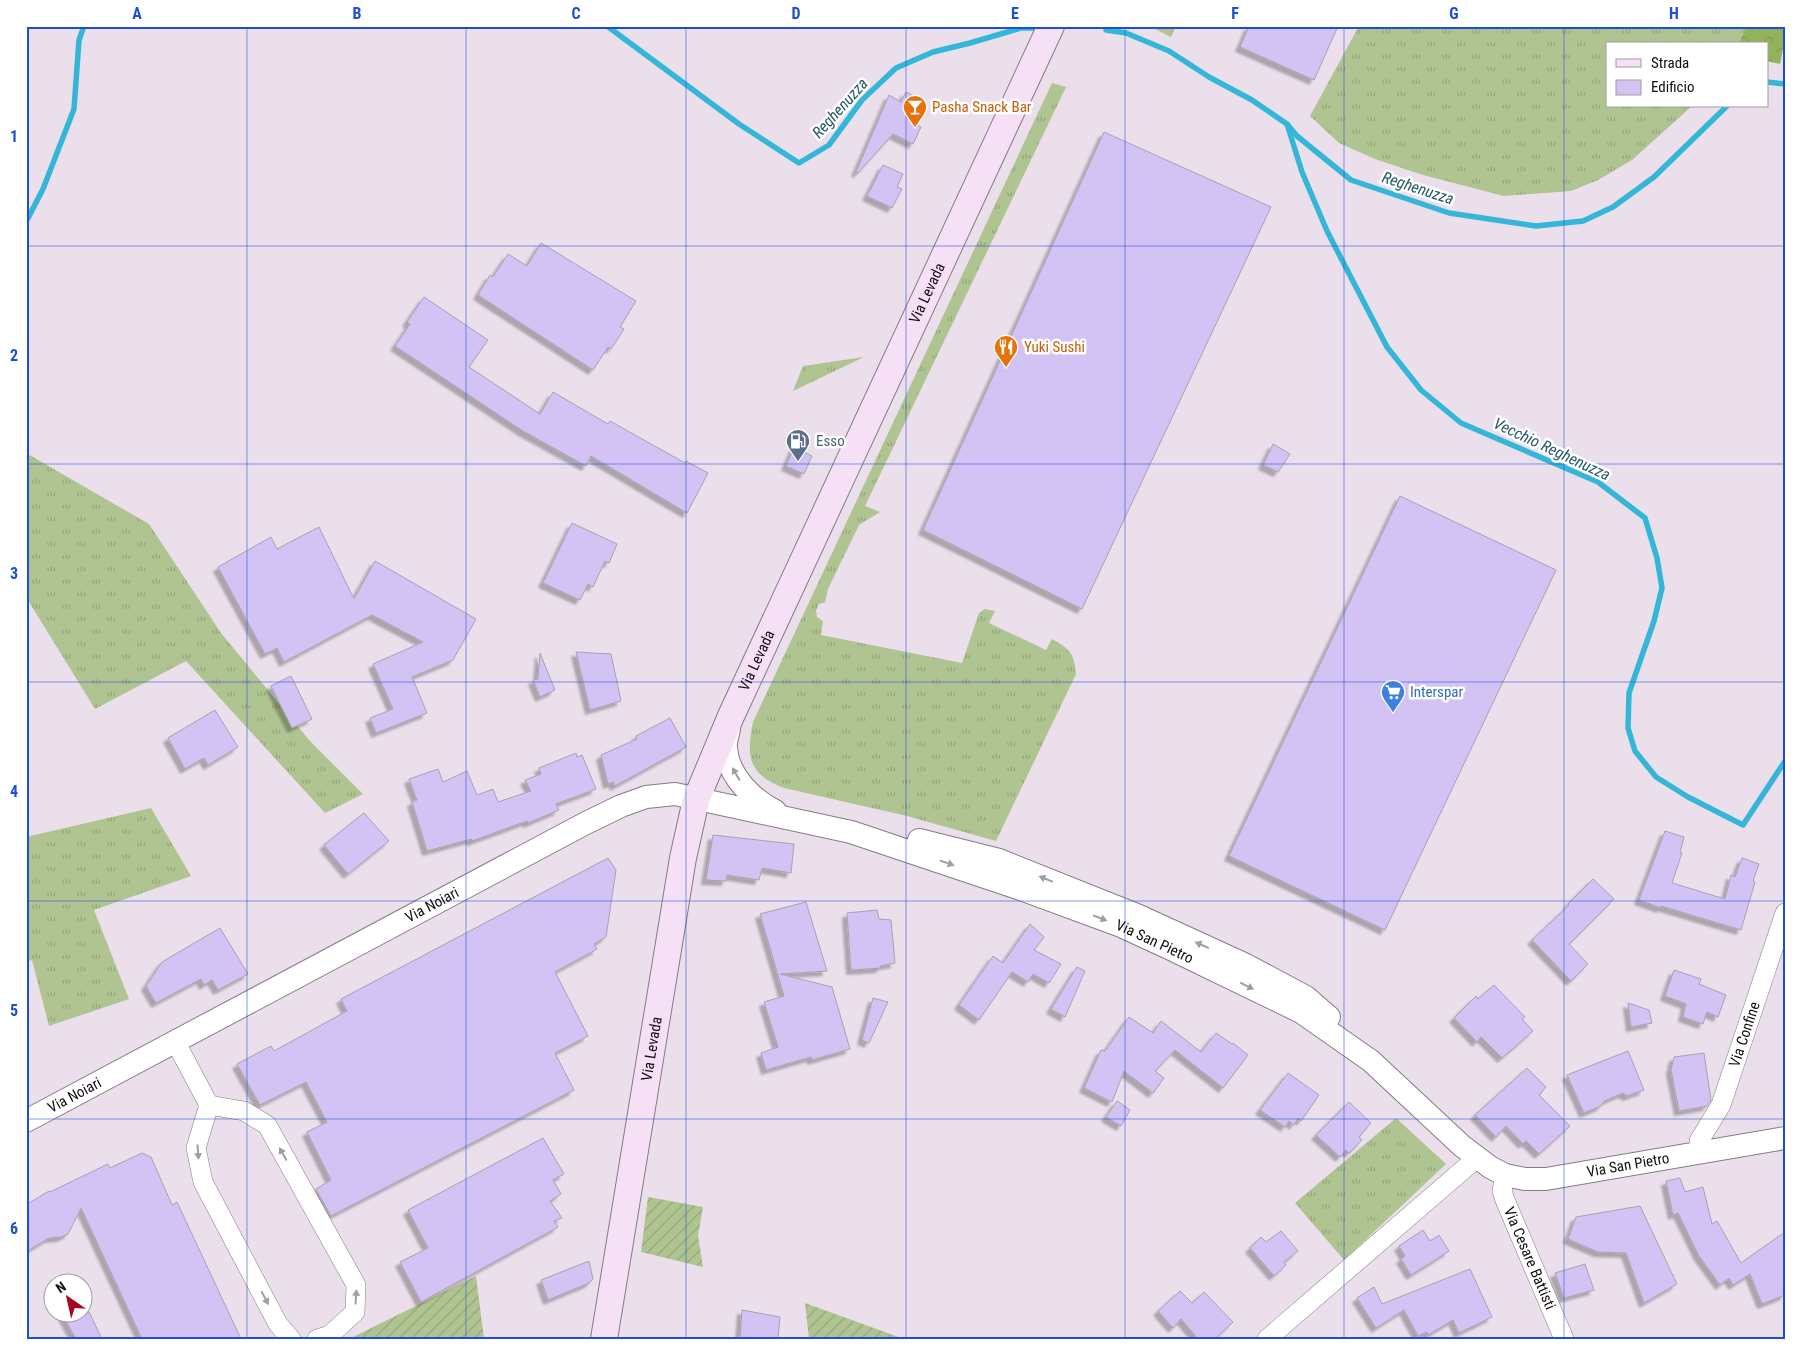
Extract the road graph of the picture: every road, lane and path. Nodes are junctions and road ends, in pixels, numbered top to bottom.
1 (1051, 26) edge
2 (731, 716) junction
3 (696, 800) junction
4 (784, 817) junction
5 (1785, 913) edge
6 (175, 1042) junction
7 (209, 1105) junction
8 (26, 1121) edge
9 (1785, 1138) edge
10 (1702, 1153) junction
11 (1478, 1157) junction
12 (1505, 1175) junction
13 (291, 1339) edge
14 (317, 1339) edge
15 (604, 1339) edge
16 (1267, 1339) edge
17 (1564, 1339) edge

1 - 2 main road, Via Levada
2 - 3 main road, Via Levada
4 -> 2 street
3 - 4 street
3 - 6 street, Via Noiari
3 - 15 main road, Via Levada
4 - 11 street, Via San Pietro
5 - 10 street, Via Confine
6 - 7 street
6 - 8 street, Via Noiari
7 -> 13 street
14 -> 7 street
9 - 10 street, Via San Pietro
10 - 12 street, Via San Pietro
11 - 12 street, Via San Pietro
11 - 16 street
12 - 17 street, Via Cesare Battisti

